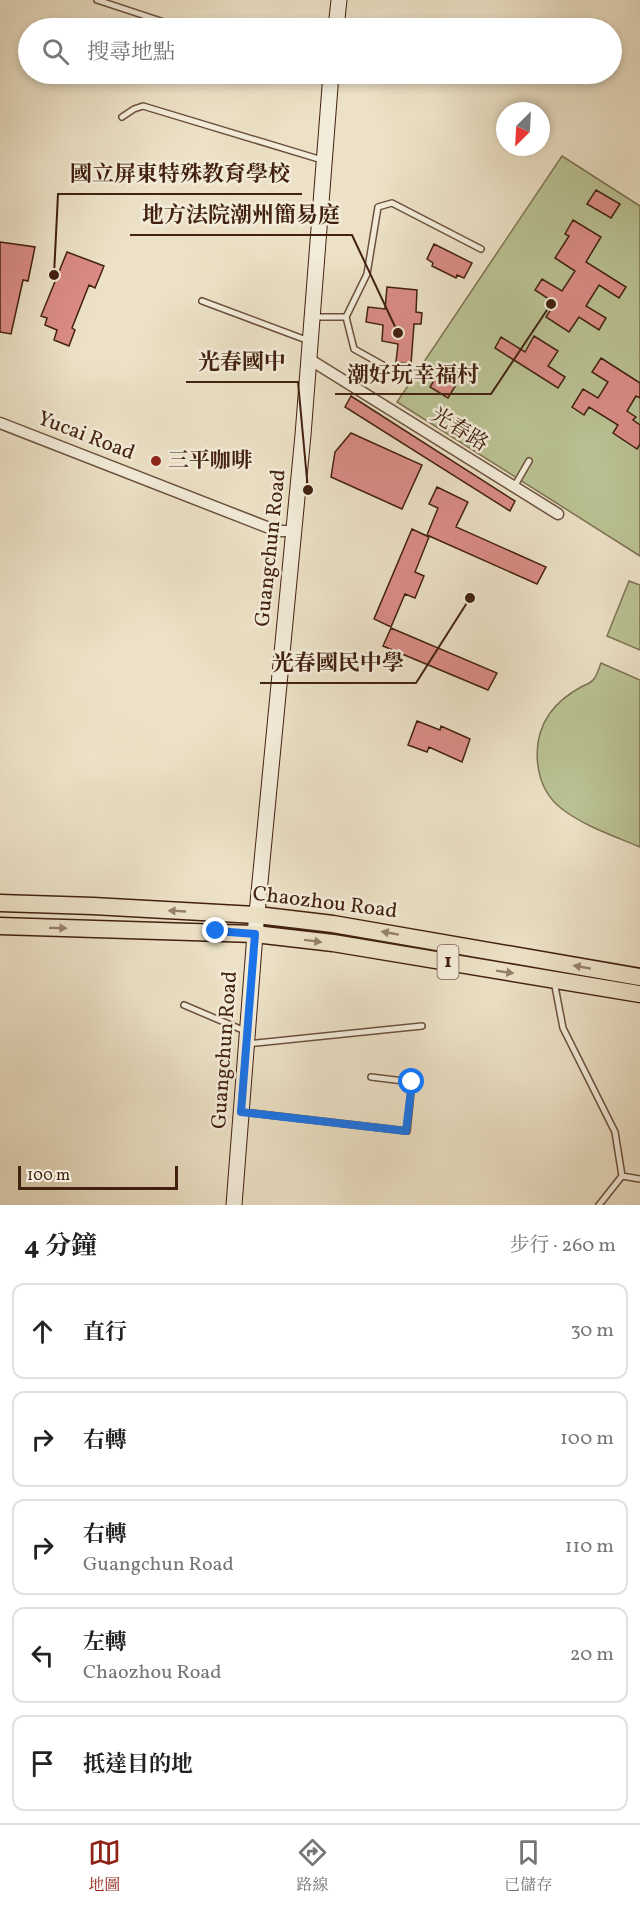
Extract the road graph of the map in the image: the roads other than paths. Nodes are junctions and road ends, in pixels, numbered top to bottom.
1 (97, 0) edge
2 (339, 0) edge
3 (152, 18) edge
4 (337, 18) edge
5 (330, 84) edge
6 (122, 117) dead end
7 (323, 160) junction
8 (482, 249) dead end
9 (201, 301) dead end
10 (312, 317) junction
11 (346, 317) junction
12 (311, 341) junction
13 (309, 359) junction
14 (398, 373) dead end
15 (0, 423) edge
16 (529, 461) dead end
17 (514, 487) junction
18 (558, 514) dead end
19 (293, 531) junction
20 (0, 903) edge
21 (256, 915) junction
22 (0, 926) edge
23 (255, 934) junction
24 (640, 977) edge
25 (554, 980) junction
26 (640, 994) edge
27 (183, 1005) dead end
28 (422, 1026) dead end
29 (246, 1038) junction
30 (371, 1077) dead end
31 (241, 1112) junction
32 (622, 1176) junction
33 (640, 1179) edge
34 (234, 1205) edge
35 (599, 1205) edge

1 - 3 lane
2 - 4 main road
5 - 7 main road, Guangchun Road
6 - 7 lane
7 - 10 main road, Guangchun Road
8 - 11 lane
9 - 12 lane
10 - 11 lane
10 - 12 main road, Guangchun Road
11 - 14 lane
12 - 13 main road, Guangchun Road
13 - 17 street, 光春路
13 - 19 main road, Guangchun Road
15 - 19 street, Yucai Road
16 - 17 lane
17 - 18 street, 光春路
19 - 21 main road, Guangchun Road
21 -> 20 main road, Chaozhou Road / 1
21 - 23 main road, Guangchun Road
24 -> 21 main road, Chaozhou Road / 1
22 -> 23 main road, Chaozhou Road / 1
23 -> 25 main road, Chaozhou Road / 1
23 - 29 main road, Guangchun Road
25 - 26 main road, Chaozhou Road / 1
25 - 32 lane
27 - 29 lane
28 - 29 lane
29 - 31 main road, Guangchun Road
30 - 31 lane
31 - 34 main road, Guangchun Road
32 - 33 lane
32 - 35 lane

